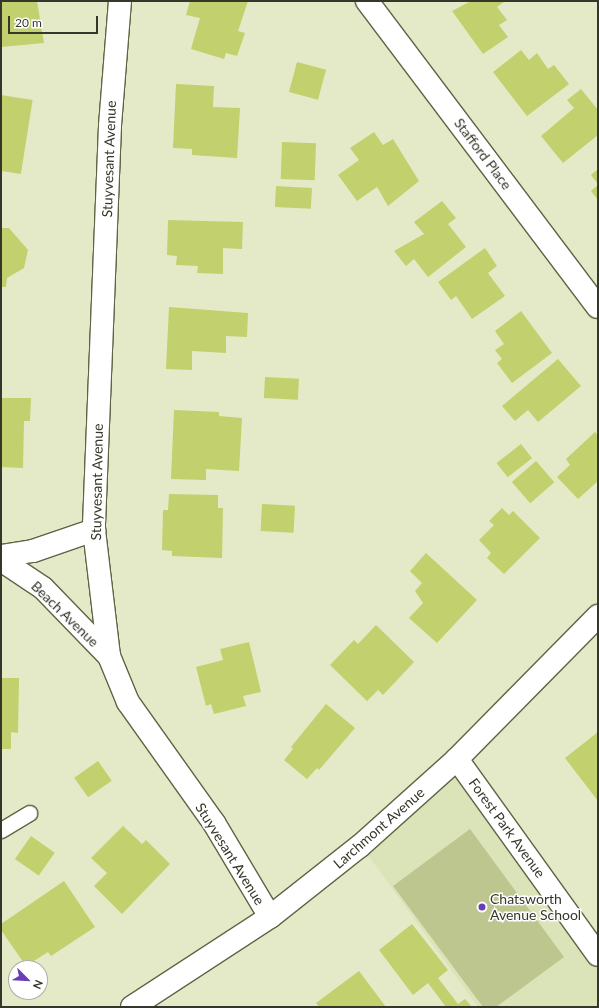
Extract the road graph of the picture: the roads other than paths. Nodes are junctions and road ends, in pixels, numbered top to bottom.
1 (120, 1) edge
2 (367, 1) edge
3 (598, 307) edge
4 (94, 530) junction
5 (1, 556) edge
6 (1, 560) edge
7 (598, 616) edge
8 (109, 656) junction
9 (457, 759) junction
10 (29, 813) dead end
11 (1, 830) edge
12 (270, 917) junction
13 (598, 954) edge
14 (132, 1007) edge

1 - 4 street, Stuyvesant Avenue
2 - 3 street, Stafford Place
4 - 5 street
4 - 8 street, Stuyvesant Avenue
6 - 8 street, Beach Avenue
7 - 9 street, Larchmont Avenue
8 - 12 street, Stuyvesant Avenue
9 - 12 street, Larchmont Avenue
9 - 13 street, Forest Park Avenue
10 - 11 lane
12 - 14 street, Larchmont Avenue

